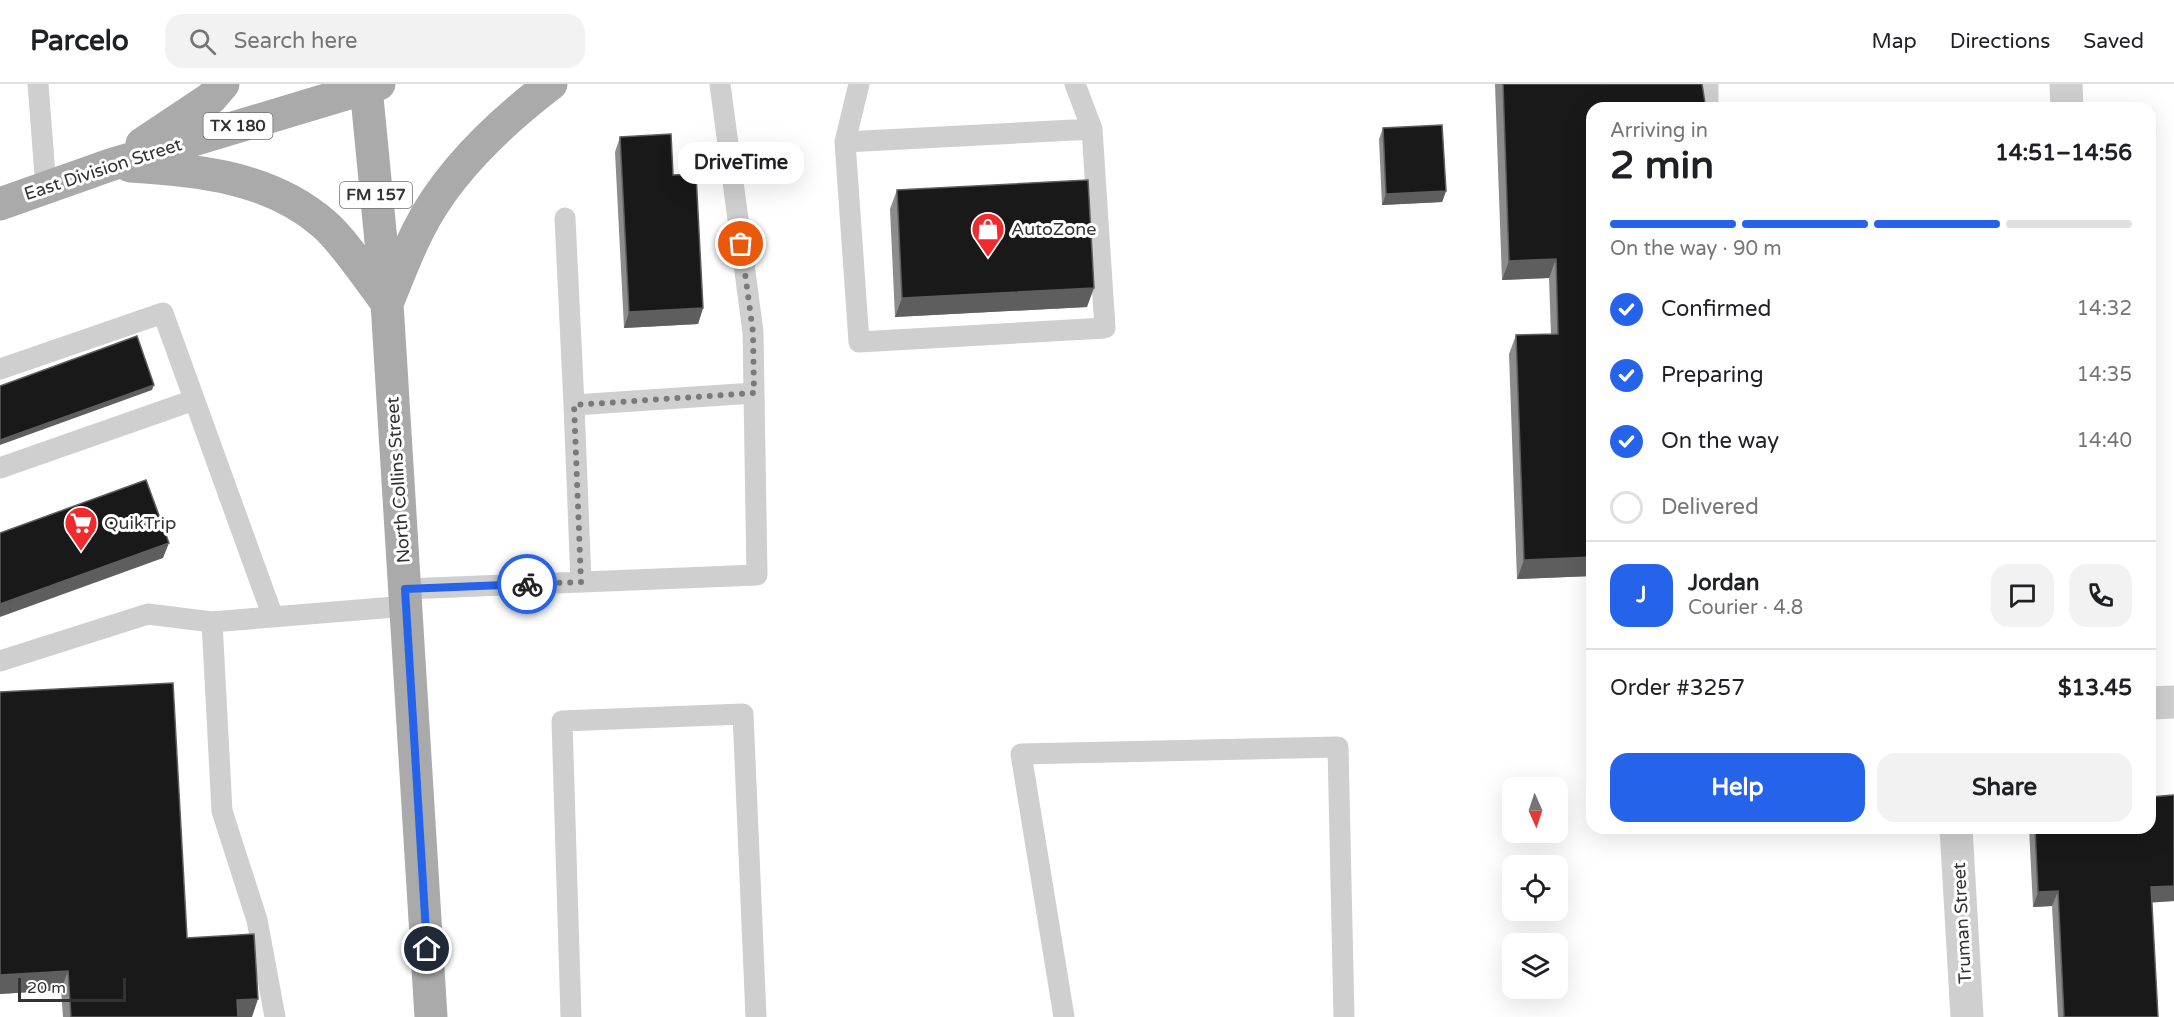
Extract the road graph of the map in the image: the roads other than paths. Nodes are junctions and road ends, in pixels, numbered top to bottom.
1 (38, 84) edge
2 (223, 84) edge
3 (551, 84) edge
4 (720, 84) edge
5 (860, 84) edge
6 (1075, 84) edge
7 (1708, 84) edge
8 (2066, 84) edge
9 (373, 85) edge
10 (1708, 102) edge
11 (2067, 102) edge
12 (1092, 129) junction
13 (845, 142) junction
14 (110, 165) junction
15 (46, 188) junction
16 (0, 204) edge
17 (565, 218) dead end
18 (387, 303) junction
19 (0, 369) edge
20 (754, 393) junction
21 (194, 400) junction
22 (574, 405) junction
23 (0, 468) edge
24 (581, 582) junction
25 (406, 598) junction
26 (273, 617) junction
27 (212, 622) junction
28 (0, 661) edge
29 (2174, 702) edge
30 (2156, 703) edge
31 (1956, 834) edge
32 (275, 1017) edge
33 (431, 1017) edge
34 (571, 1017) edge
35 (756, 1017) edge
36 (1064, 1017) edge
37 (1344, 1017) edge
38 (1967, 1017) edge

1 - 15 lane
2 - 14 main road
3 - 18 main road
4 - 20 lane
5 - 13 lane
6 - 12 lane
7 - 10 lane
8 - 11 street
9 - 14 main road, East Division Street / TX 180
9 - 18 main road, North Collins Street / FM 157
12 - 13 lane
12 - 13 lane
14 - 15 main road, East Division Street / TX 180
14 - 18 main road
15 - 16 main road, East Division Street / TX 180
17 - 22 lane
18 - 25 main road, North Collins Street / FM 157
19 - 21 lane
20 - 22 lane
20 - 24 lane
21 - 23 lane
21 - 26 lane
22 - 24 lane
24 - 25 lane
25 - 26 lane
25 - 33 main road, North Collins Street / FM 157
26 - 27 lane
27 - 28 lane
27 - 32 lane
29 - 30 street
31 - 38 street, Truman Street
34 - 35 lane
36 - 37 lane

